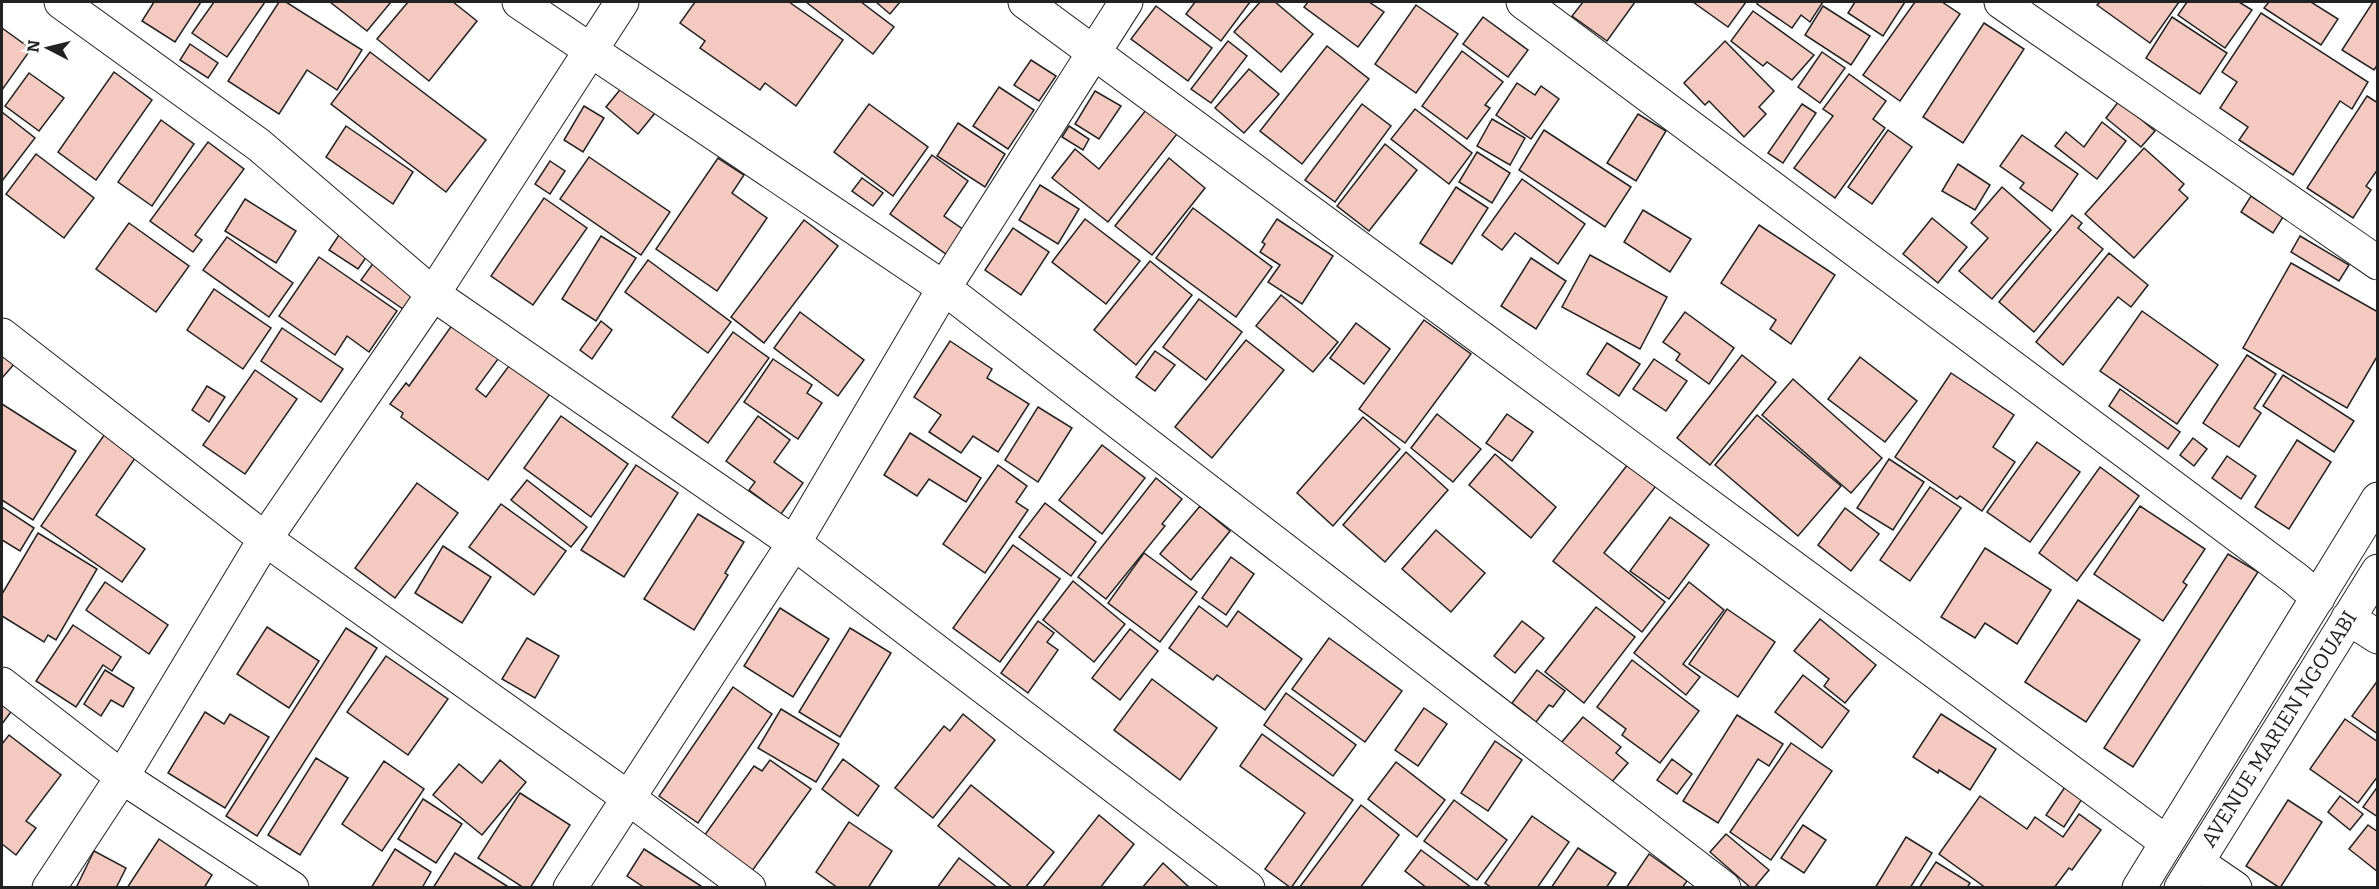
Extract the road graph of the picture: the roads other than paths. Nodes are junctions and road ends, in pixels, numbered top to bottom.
1 (61, 2) edge
2 (519, 2) edge
3 (622, 2) edge
4 (1025, 2) edge
5 (1126, 2) edge
6 (1523, 2) edge
7 (2001, 2) edge
8 (590, 50) junction
9 (1095, 52) junction
10 (2378, 263) edge
11 (944, 288) junction
12 (433, 294) junction
13 (2, 335) edge
14 (2378, 499) edge
15 (265, 539) junction
16 (794, 543) junction
17 (2378, 571) edge
18 (2318, 598) junction
19 (2348, 618) junction
20 (2378, 637) edge
21 (2, 684) edge
22 (122, 777) junction
23 (630, 799) junction
24 (2166, 842) junction
25 (2189, 875) edge
26 (50, 888) edge
27 (292, 888) edge
28 (570, 888) edge
29 (749, 888) edge
30 (1248, 888) edge
31 (1724, 888) edge
32 (2139, 888) edge
33 (2235, 888) edge

1 - 12 street
2 - 8 street
3 - 8 street
4 - 9 street
5 - 9 street
6 - 18 street
7 - 10 street
8 - 11 street
8 - 12 street
9 - 11 street
9 - 24 street
11 - 16 street
11 - 31 street
12 - 15 street
12 - 16 street
13 - 15 street
14 - 18 street
15 - 22 street
15 - 23 street
16 - 23 street
16 - 30 street
17 - 19 street, AVENUE MARIEN NGOUABI
18 - 24 street
19 - 20 street
19 - 25 street, AVENUE MARIEN NGOUABI
21 - 22 street
22 - 26 street
22 - 27 street
23 - 28 street
23 - 29 street
24 - 32 street
25 - 33 street

